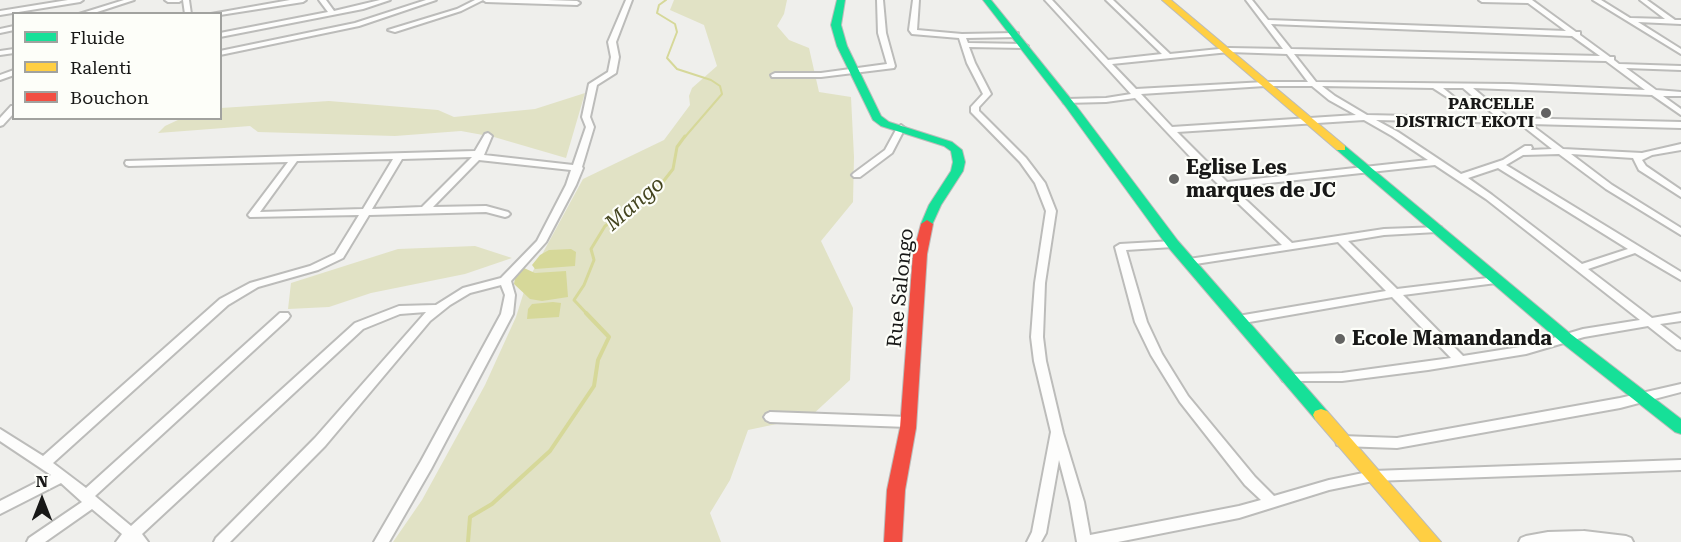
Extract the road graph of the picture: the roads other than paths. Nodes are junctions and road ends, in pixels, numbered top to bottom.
1 (80, 0) edge
2 (131, 0) edge
3 (170, 0) edge
4 (179, 0) edge
5 (303, 0) edge
6 (322, 0) edge
7 (387, 0) edge
8 (433, 0) edge
9 (480, 0) edge
10 (486, 0) edge
11 (629, 0) edge
12 (840, 0) edge
13 (880, 0) edge
14 (916, 0) edge
15 (987, 0) edge
16 (1048, 0) edge
17 (1109, 0) edge
18 (1166, 0) edge
19 (1249, 0) edge
20 (1482, 0) edge
21 (1596, 0) edge
22 (1643, 0) edge
23 (1528, 1) edge
24 (576, 3) dead end
25 (89, 12) edge
26 (332, 12) junction
27 (0, 13) edge
28 (222, 13) edge
29 (1626, 20) junction
30 (1672, 21) junction
31 (1266, 22) junction
32 (1681, 22) edge
33 (392, 30) dead end
34 (1014, 34) junction
35 (1577, 34) junction
36 (222, 35) edge
37 (964, 40) junction
38 (1024, 46) junction
39 (1228, 50) junction
40 (1289, 50) junction
41 (1681, 52) edge
42 (222, 53) edge
43 (1168, 56) junction
44 (1611, 59) junction
45 (1107, 62) junction
46 (1620, 66) junction
47 (1681, 68) edge
48 (854, 72) junction
49 (775, 75) dead end
50 (1264, 84) junction
51 (1314, 84) junction
52 (1466, 86) junction
53 (1437, 87) junction
54 (1136, 93) junction
55 (1656, 93) junction
56 (1681, 94) edge
57 (1450, 98) dead end
58 (1067, 101) junction
59 (12, 110) edge
60 (1681, 113) edge
61 (1366, 117) junction
62 (1507, 121) junction
63 (1308, 122) junction
64 (1522, 122) junction
65 (0, 123) edge
66 (1681, 125) edge
67 (901, 128) junction
68 (1172, 130) junction
69 (488, 136) dead end
70 (1681, 147) edge
71 (1554, 148) junction
72 (478, 155) junction
73 (400, 156) junction
74 (1642, 156) junction
75 (294, 159) junction
76 (1435, 162) junction
77 (129, 163) dead end
78 (1500, 165) junction
79 (578, 168) junction
80 (1366, 170) junction
81 (857, 175) dead end
82 (1460, 178) junction
83 (1225, 185) junction
84 (1681, 194) edge
85 (365, 211) junction
86 (424, 211) junction
87 (505, 214) dead end
88 (1437, 229) junction
89 (1681, 232) edge
90 (1341, 239) junction
91 (1173, 244) junction
92 (1288, 245) junction
93 (1635, 250) junction
94 (1189, 262) junction
95 (1583, 267) junction
96 (1681, 277) edge
97 (1496, 280) junction
98 (505, 281) junction
99 (1394, 293) junction
100 (439, 308) junction
101 (284, 316) dead end
102 (1681, 317) edge
103 (1238, 320) junction
104 (1650, 321) junction
105 (1567, 339) junction
106 (1681, 346) edge
107 (1460, 360) junction
108 (1287, 378) junction
109 (1681, 388) edge
110 (1640, 397) junction
111 (770, 417) dead end
112 (908, 422) junction
113 (1681, 428) edge
114 (1057, 432) junction
115 (0, 434) edge
116 (1342, 441) junction
117 (43, 464) junction
118 (1681, 465) edge
119 (62, 476) junction
120 (1374, 476) junction
121 (89, 499) junction
122 (1273, 503) junction
123 (0, 508) edge
124 (131, 540) edge
125 (34, 542) edge
126 (221, 542) edge
127 (381, 542) edge
128 (893, 542) edge
129 (1034, 542) edge
130 (1085, 542) edge
131 (1432, 542) edge
132 (1526, 542) edge
133 (1626, 542) edge

1 - 27 street
2 - 25 street
3 - 4 street
5 - 28 street
6 - 26 street
7 - 26 street
8 - 42 street
9 - 33 street
10 - 24 street
11 - 79 street
12 - 48 street, Rue Salongo
13 - 48 street
14 - 37 street
15 - 34 street
16 - 45 street
17 - 43 street
18 - 39 street
19 - 31 street
20 - 23 street
21 - 29 street
22 - 30 street
23 - 35 street
26 - 36 street
29 - 30 street
29 - 41 street
30 - 32 street
31 - 35 street
31 - 40 street
34 - 37 street
34 - 38 street
35 - 44 street
37 - 38 street
37 - 114 street
38 - 58 street
39 - 40 street
39 - 43 street
39 - 50 street
40 - 44 street
40 - 51 street
43 - 45 street
44 - 46 street
45 - 54 street
46 - 47 street
46 - 55 street
48 - 49 street
48 - 67 street, Rue Salongo
50 - 51 street
50 - 54 street
50 - 63 street
51 - 53 street
51 - 61 street
52 - 53 street
52 - 55 street
52 - 62 street
53 - 57 street
54 - 58 street
54 - 68 street
55 - 56 street
55 - 60 street
58 - 91 street
59 - 65 street
61 - 62 street
61 - 63 street
61 - 76 street
62 - 64 street
63 - 68 street
63 - 80 street
64 - 66 street
64 - 71 street
67 - 81 street
67 - 112 street, Rue Salongo
68 - 83 street
69 - 72 street
70 - 74 street
71 - 74 street
71 - 78 street
71 - 89 street
72 - 73 street
72 - 79 street
72 - 86 street
73 - 75 street
73 - 85 street
74 - 84 street
75 - 77 street
75 - 85 street
76 - 80 street
76 - 82 street
78 - 82 street
78 - 93 street
79 - 98 street
80 - 83 street
80 - 88 street
82 - 95 street
83 - 92 street
85 - 86 street
85 - 117 street
86 - 87 street
88 - 90 street
88 - 97 street
90 - 92 street
90 - 99 street
91 - 94 street
91 - 122 street
92 - 94 street
93 - 95 street
93 - 96 street
94 - 103 street
95 - 104 street
97 - 99 street
97 - 105 street
98 - 100 street
98 - 127 street
99 - 103 street
99 - 107 street
100 - 124 street
100 - 126 street
101 - 121 street
102 - 104 street
103 - 108 street
104 - 105 street
104 - 106 street
105 - 107 street
105 - 110 street
107 - 108 street
108 - 116 street
109 - 110 street
110 - 113 street
110 - 116 street
111 - 112 street
112 - 128 street, Rue Salongo
114 - 129 street
114 - 130 street
115 - 117 street
116 - 120 street
117 - 119 street
118 - 120 street
119 - 121 street
119 - 123 street
120 - 122 street
120 - 131 street
121 - 124 street
121 - 125 street
122 - 130 street
132 - 133 street

